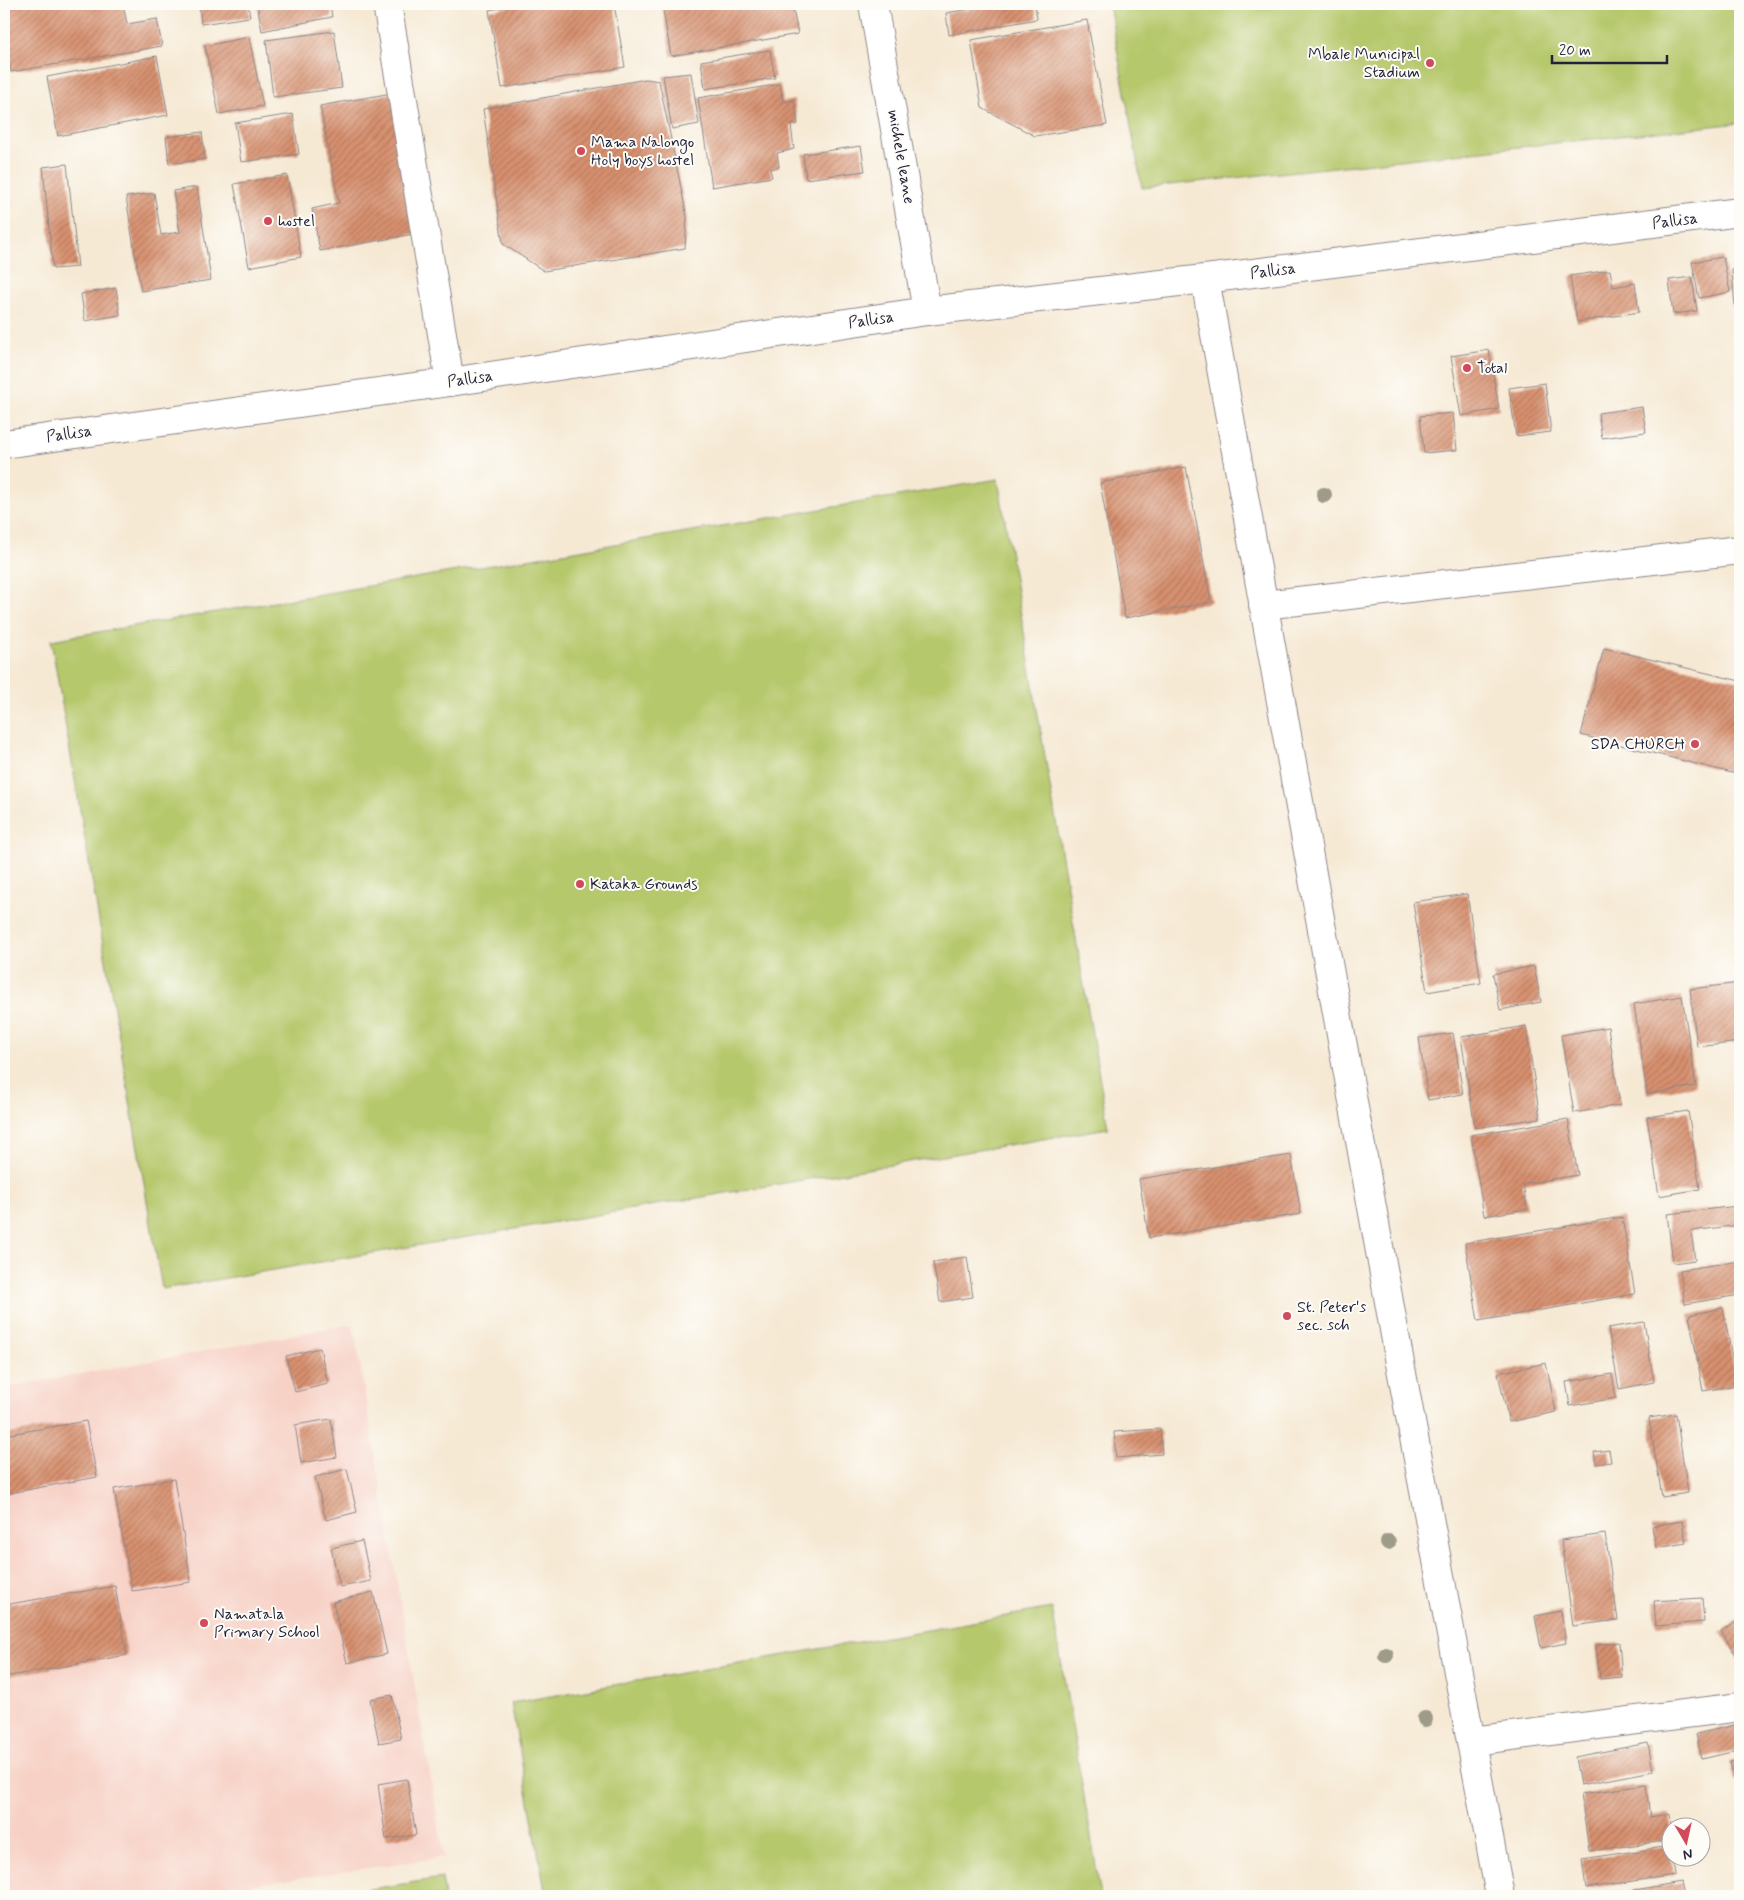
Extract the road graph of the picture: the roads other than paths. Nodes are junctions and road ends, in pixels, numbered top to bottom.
1 (387, 4) edge
2 (873, 4) edge
3 (1740, 212) edge
4 (1205, 280) junction
5 (927, 311) junction
6 (450, 382) junction
7 (4, 444) edge
8 (1740, 550) edge
9 (1263, 605) junction
10 (1740, 1707) edge
11 (1472, 1741) junction
12 (1500, 1896) edge

1 - 6 street
2 - 5 street, michele leane
3 - 4 street, Pallisa
4 - 5 street, Pallisa
4 - 9 street
5 - 6 street, Pallisa
6 - 7 street, Pallisa
8 - 9 street
9 - 11 street
10 - 11 street
11 - 12 street

